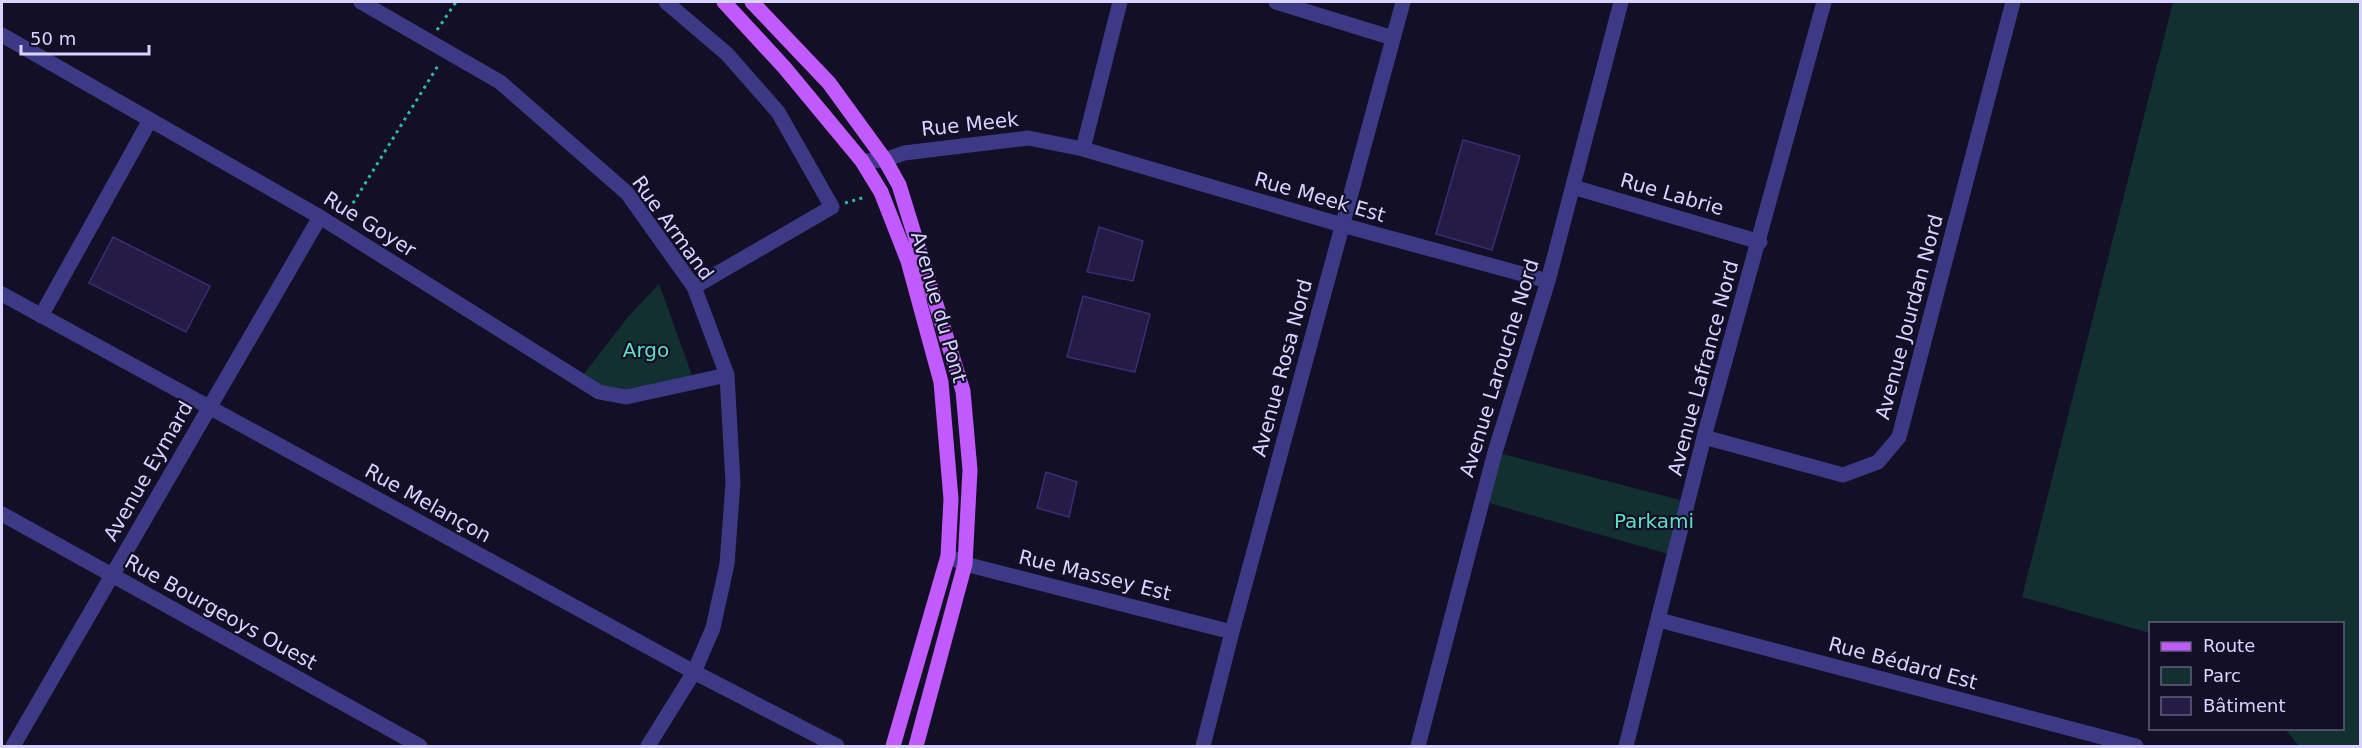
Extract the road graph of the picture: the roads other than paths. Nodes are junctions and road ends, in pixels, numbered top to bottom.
1 (361, 2) edge
2 (666, 2) edge
3 (724, 2) edge
4 (753, 2) edge
5 (1120, 2) edge
6 (1276, 2) edge
7 (1403, 2) edge
8 (1622, 2) edge
9 (1824, 2) edge
10 (2013, 2) edge
11 (2, 35) edge
12 (1393, 38) junction
13 (150, 120) junction
14 (1083, 149) junction
15 (885, 160) junction
16 (862, 161) junction
17 (1573, 187) junction
18 (320, 217) junction
19 (1342, 225) junction
20 (1760, 242) junction
21 (1548, 281) junction
22 (694, 287) junction
23 (2, 294) edge
24 (41, 316) junction
25 (726, 375) junction
26 (209, 408) junction
27 (1704, 437) junction
28 (2, 514) edge
29 (948, 556) junction
30 (965, 564) junction
31 (112, 576) junction
32 (1659, 620) junction
33 (1232, 632) junction
34 (694, 672) junction
35 (1422, 746) edge
36 (13, 747) edge
37 (420, 747) edge
38 (648, 747) edge
39 (837, 747) edge
40 (893, 747) edge
41 (916, 747) edge
42 (1203, 747) edge
43 (1626, 747) edge
44 (2136, 747) edge

1 - 22 street, Rue Armand
2 - 22 street
3 - 16 main road, Avenue du Pont
4 - 15 main road, Avenue du Pont
5 - 14 street
6 - 12 street
7 - 12 street, Avenue Rosa Nord
8 - 17 street, Avenue Larouche Nord
9 - 20 street, Avenue Lafrance Nord
10 - 27 street, Avenue Jourdan Nord
11 - 13 street, Rue Goyer
12 - 19 street, Avenue Rosa Nord
13 - 18 street, Rue Goyer
13 - 24 street
14 - 15 street, Rue Meek
14 - 19 street, Rue Meek Est
15 - 16 street, Rue Meek
15 - 30 main road, Avenue du Pont
16 - 29 main road, Avenue du Pont
17 - 20 street, Rue Labrie
17 - 21 street, Avenue Larouche Nord
18 - 25 street, Rue Goyer
18 - 26 street, Avenue Eymard
19 - 21 street, Rue Meek Est
19 - 33 street, Avenue Rosa Nord
20 - 27 street, Avenue Lafrance Nord
21 - 35 street, Avenue Larouche Nord
22 - 25 street, Rue Armand
23 - 24 street, Rue Melançon
24 - 26 street, Rue Melançon
25 - 34 street, Rue Armand
26 - 31 street, Avenue Eymard
26 - 34 street, Rue Melançon
27 - 32 street, Avenue Lafrance Nord
28 - 31 street, Rue Bourgeoys Ouest
29 - 30 street, Rue Massey Est
29 - 40 main road, Avenue du Pont
30 - 33 street, Rue Massey Est
30 - 41 main road, Avenue du Pont
31 - 36 street, Avenue Eymard
31 - 37 street, Rue Bourgeoys Ouest
32 - 43 street, Avenue Lafrance Nord
32 - 44 street, Rue Bédard Est
33 - 42 street, Avenue Rosa Nord
34 - 38 street, Rue Armand
34 - 39 street, Rue Melançon

